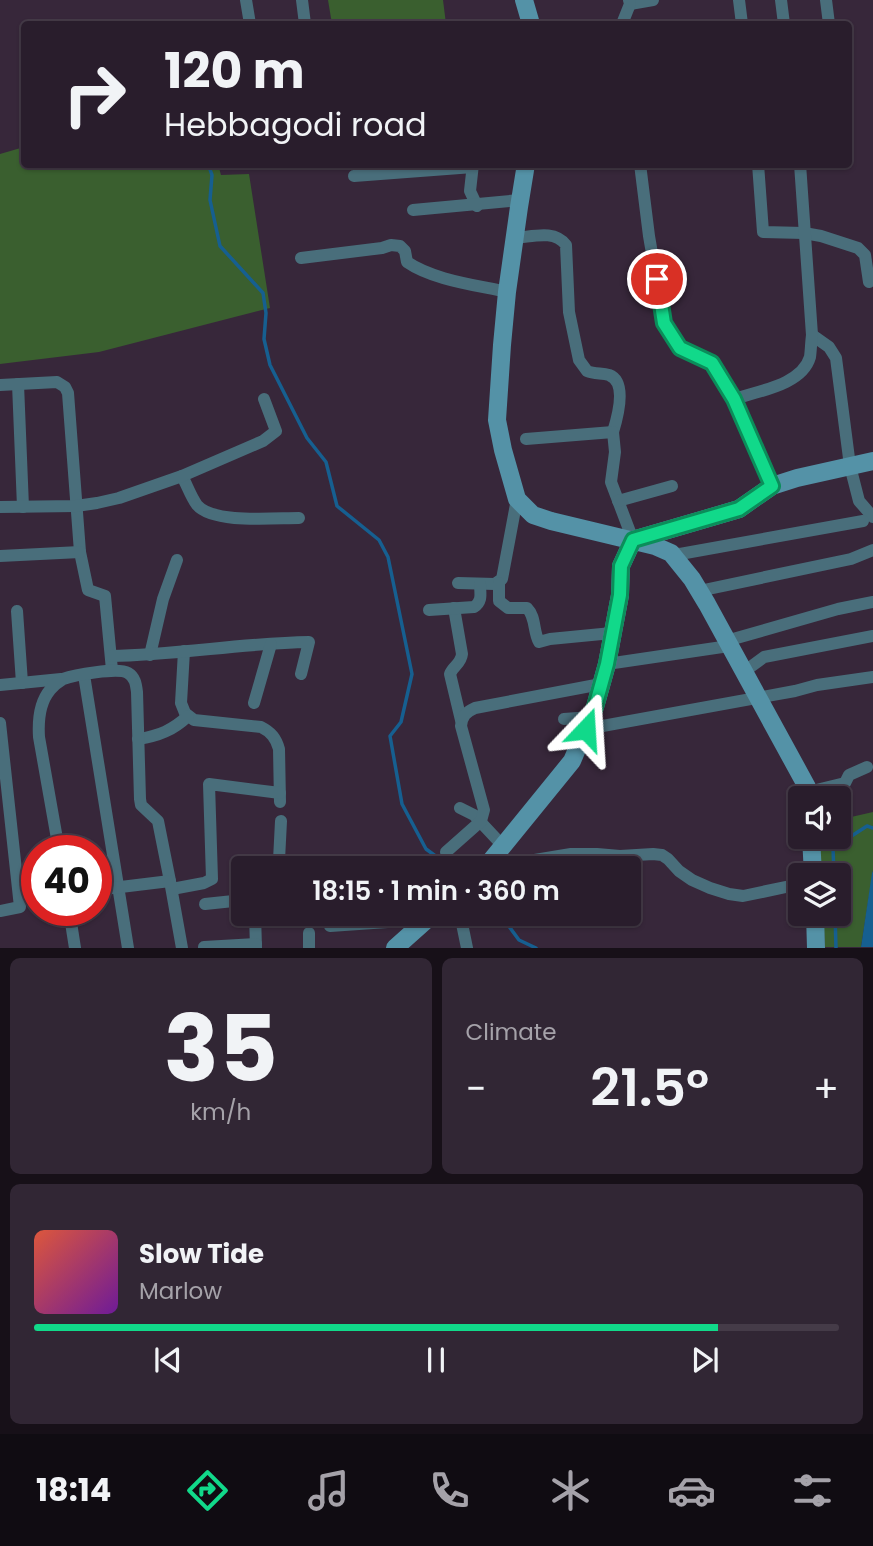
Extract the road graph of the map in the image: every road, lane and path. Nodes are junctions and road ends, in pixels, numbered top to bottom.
1 (246, 0) edge
2 (302, 0) edge
3 (524, 0) edge
4 (653, 0) edge
5 (739, 0) edge
6 (781, 0) edge
7 (826, 0) edge
8 (630, 2) edge
9 (250, 21) edge
10 (305, 21) edge
11 (530, 21) edge
12 (623, 21) edge
13 (742, 21) edge
14 (784, 21) edge
15 (829, 21) edge
16 (449, 168) edge
17 (473, 168) edge
18 (525, 168) edge
19 (640, 168) edge
20 (758, 168) edge
21 (800, 168) edge
22 (354, 176) dead end
23 (520, 200) junction
24 (477, 206) junction
25 (413, 211) dead end
26 (804, 233) junction
27 (515, 238) junction
28 (301, 258) dead end
29 (869, 282) dead end
30 (507, 292) junction
31 (812, 335) junction
32 (18, 384) junction
33 (0, 385) edge
34 (264, 399) dead end
35 (734, 399) junction
36 (613, 432) junction
37 (526, 439) dead end
38 (873, 461) edge
39 (849, 466) junction
40 (182, 475) junction
41 (672, 486) dead end
42 (772, 486) junction
43 (517, 499) junction
44 (618, 501) junction
45 (76, 506) junction
46 (0, 507) edge
47 (23, 507) junction
48 (299, 518) dead end
49 (868, 519) edge
50 (633, 540) junction
51 (873, 550) edge
52 (80, 552) junction
53 (671, 553) junction
54 (0, 556) edge
55 (177, 560) dead end
56 (458, 583) dead end
57 (499, 583) junction
58 (480, 584) junction
59 (699, 591) junction
60 (873, 601) edge
61 (454, 608) junction
62 (429, 610) dead end
63 (17, 611) dead end
64 (612, 633) junction
65 (873, 636) edge
66 (728, 643) junction
67 (271, 644) junction
68 (184, 650) junction
69 (150, 655) junction
70 (111, 656) junction
71 (607, 664) junction
72 (112, 670) junction
73 (745, 671) junction
74 (301, 674) dead end
75 (84, 675) junction
76 (873, 677) edge
77 (65, 678) junction
78 (22, 683) junction
79 (601, 684) junction
80 (0, 685) edge
81 (758, 698) junction
82 (254, 703) dead end
83 (188, 716) junction
84 (564, 719) dead end
85 (461, 720) junction
86 (0, 723) edge
87 (588, 723) junction
88 (138, 739) junction
89 (867, 767) dead end
90 (806, 786) edge
91 (836, 786) edge
92 (460, 808) dead end
93 (281, 821) dead end
94 (481, 821) junction
95 (56, 835) edge
96 (503, 846) junction
97 (446, 852) dead end
98 (279, 856) edge
99 (495, 856) edge
100 (562, 856) edge
101 (620, 856) edge
102 (620, 856) edge
103 (171, 885) junction
104 (788, 887) edge
105 (119, 888) junction
106 (112, 889) edge
107 (231, 901) edge
108 (205, 904) dead end
109 (0, 911) edge
110 (72, 926) edge
111 (255, 926) edge
112 (419, 926) edge
113 (463, 926) edge
114 (815, 926) edge
115 (309, 933) dead end
116 (256, 946) edge
117 (75, 947) edge
118 (128, 947) edge
119 (182, 947) edge
120 (204, 947) edge
121 (309, 947) edge
122 (395, 947) edge
123 (467, 947) edge
124 (816, 947) edge

1 - 9 street
2 - 10 street
3 - 11 street
4 - 8 street
5 - 13 street
6 - 14 street
7 - 15 street
8 - 12 street
16 - 22 street
17 - 24 street
18 - 23 street
19 - 35 street
20 - 26 street
21 - 26 street
23 - 24 street
23 - 27 street
24 - 25 street
26 - 29 street
26 - 31 street
27 - 30 street
27 - 36 street
28 - 30 street
30 - 43 street
31 - 35 street
31 - 39 street
32 - 33 street
32 - 45 street
32 - 47 street
34 - 40 street
35 - 42 street
36 - 37 street
36 - 44 street
38 - 39 street
39 - 42 street
39 - 49 street
40 - 45 street
40 - 48 street
41 - 44 street
42 - 50 street
43 - 50 street
43 - 57 street
44 - 50 street
45 - 47 street
45 - 52 street
46 - 47 street
49 - 53 street
50 - 53 street
50 - 64 street
51 - 59 street
52 - 54 street
52 - 70 street
53 - 59 street
55 - 69 street
56 - 58 street
57 - 58 street
57 - 64 street
58 - 61 street
59 - 66 street
60 - 66 street
61 - 62 street
61 - 85 street
63 - 78 street
64 - 71 street
65 - 73 street
66 - 71 street
66 - 73 street
67 - 68 street
67 - 74 street
67 - 82 street
68 - 69 street
68 - 83 street
69 - 70 street
70 - 72 street
71 - 79 street
72 - 75 street
72 - 88 street
73 - 81 street
75 - 77 street
75 - 105 street
76 - 81 street
77 - 78 street
77 - 95 street
78 - 80 street
79 - 85 street
79 - 87 street
81 - 87 street
81 - 90 street
83 - 88 street
83 - 103 street
84 - 87 street
85 - 94 street
86 - 109 street
87 - 96 street
88 - 103 street
89 - 91 street
92 - 94 street
93 - 98 street
94 - 96 street
94 - 97 street
96 - 99 street
100 - 101 street
102 - 104 street
103 - 105 street
103 - 119 street
105 - 106 street
105 - 118 street
107 - 108 street
110 - 117 street
111 - 116 street
112 - 122 street
113 - 123 street
114 - 124 street
115 - 121 street
116 - 120 street

